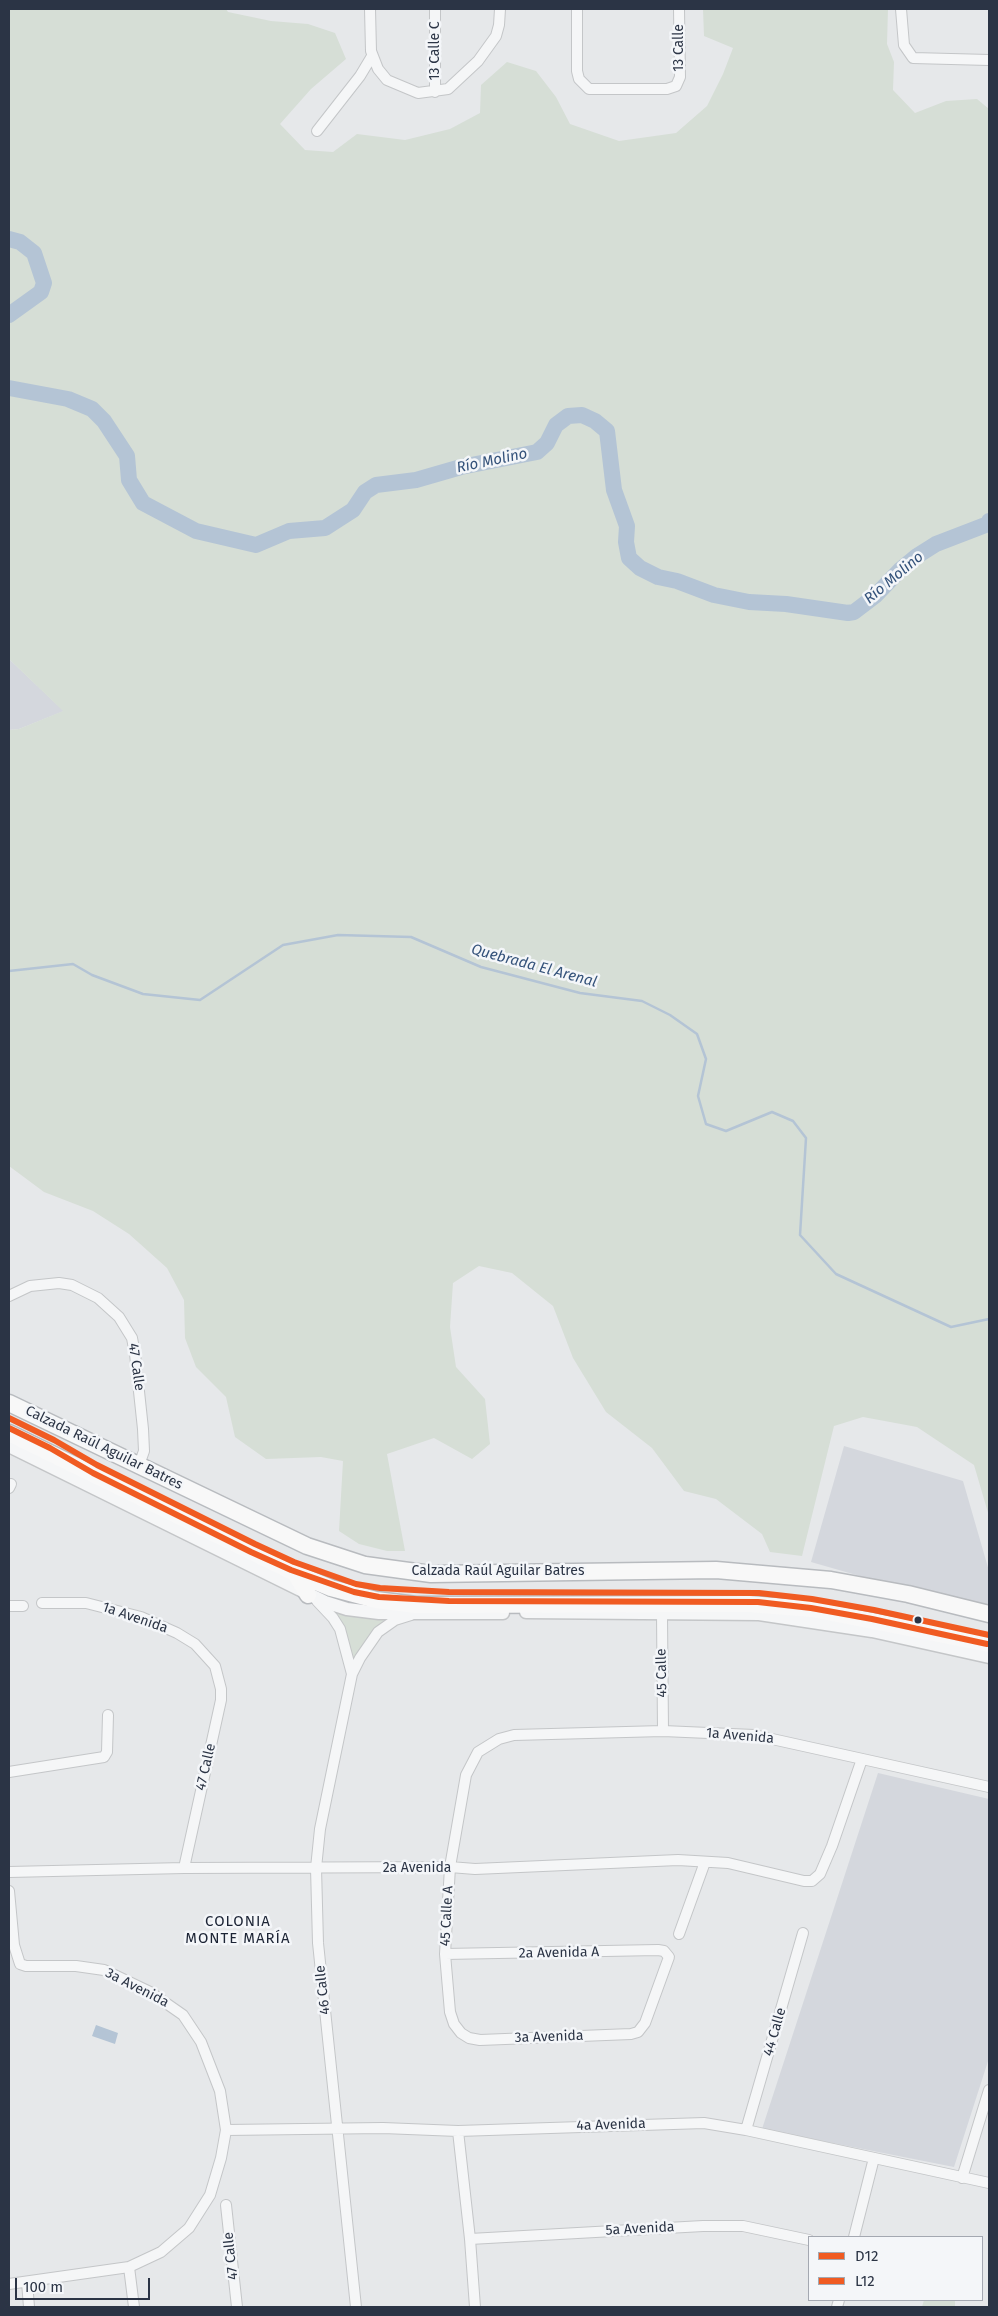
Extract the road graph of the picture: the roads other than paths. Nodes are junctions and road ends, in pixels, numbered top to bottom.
1 (370, 9) edge
2 (435, 9) edge
3 (500, 9) edge
4 (577, 9) edge
5 (679, 9) edge
6 (901, 9) edge
7 (372, 56) junction
8 (989, 60) edge
9 (435, 92) junction
10 (317, 131) dead end
11 (9, 1296) edge
12 (9, 1404) edge
13 (9, 1433) edge
14 (9, 1446) edge
15 (139, 1465) junction
16 (296, 1573) junction
17 (311, 1597) junction
18 (42, 1603) dead end
19 (9, 1606) edge
20 (23, 1606) dead end
21 (414, 1614) junction
22 (662, 1614) junction
23 (989, 1614) edge
24 (868, 1620) junction
25 (922, 1641) junction
26 (989, 1644) edge
27 (989, 1657) edge
28 (215, 1666) joint
29 (352, 1674) junction
30 (108, 1715) dead end
31 (663, 1731) junction
32 (488, 1745) joint
33 (862, 1759) junction
34 (9, 1772) edge
35 (989, 1787) edge
36 (705, 1862) junction
37 (450, 1867) junction
38 (184, 1868) junction
39 (316, 1868) junction
40 (9, 1872) edge
41 (9, 1892) edge
42 (802, 1933) dead end
43 (679, 1934) dead end
44 (446, 1954) junction
45 (638, 2032) joint
46 (461, 2033) joint
47 (989, 2090) edge
48 (339, 2129) junction
49 (226, 2130) junction
50 (746, 2130) junction
51 (458, 2131) junction
52 (874, 2158) junction
53 (962, 2178) junction
54 (989, 2183) edge
55 (226, 2206) dead end
56 (854, 2236) edge
57 (470, 2238) junction
58 (808, 2240) edge
59 (129, 2267) junction
60 (27, 2282) junction
61 (9, 2284) edge
62 (29, 2307) edge
63 (134, 2307) edge
64 (237, 2307) edge
65 (356, 2307) edge
66 (476, 2307) edge

1 - 7 street
2 - 9 street, 13 Calle C
3 - 9 street
4 - 5 street, 13 Calle
6 - 8 street
7 - 9 street
7 - 10 street
11 - 15 street, 47 Calle
12 - 15 highway, Calzada Raúl Aguilar Batres
13 - 16 highway, Calzada Raúl Aguilar Batres
14 - 17 street
15 - 23 highway, Calzada Raúl Aguilar Batres
16 - 17 highway
16 - 24 highway, Calzada Raúl Aguilar Batres
17 - 21 street
17 - 29 street, 46 Calle
18 - 28 street, 1a Avenida
19 - 20 street
21 - 22 street
21 - 29 street, 46 Calle
22 - 25 street
22 - 31 street, 45 Calle
24 - 25 highway
24 - 26 highway, Calzada Raúl Aguilar Batres
25 - 27 street
28 - 38 street, 47 Calle
29 - 39 street, 46 Calle
30 - 34 street
31 - 32 street, 1a Avenida
31 - 33 street, 1a Avenida
32 - 37 street, 45 Calle A
33 - 35 street, 1a Avenida
33 - 36 street, 2a Avenida
36 - 37 street, 2a Avenida
36 - 43 street
37 - 39 street, 2a Avenida
37 - 44 street, 45 Calle A
38 - 39 street, 2a Avenida
38 - 40 street, 2a Avenida
39 - 48 street, 46 Calle
41 - 49 street, 3a Avenida
42 - 50 street, 44 Calle
44 - 45 street, 2a Avenida A
44 - 46 street, 45 Calle A
45 - 46 street, 3a Avenida
47 - 53 street
48 - 49 street, 4a Avenida
48 - 51 street, 4a Avenida
48 - 65 street, 46 Calle
49 - 59 street
50 - 51 street, 4a Avenida
50 - 52 street, 4a Avenida
51 - 57 street
52 - 53 street, 4a Avenida
52 - 56 street
53 - 54 street, 4a Avenida
55 - 64 street, 47 Calle
57 - 58 street, 5a Avenida
57 - 66 street
59 - 60 street
59 - 63 street
60 - 61 street
60 - 62 street

